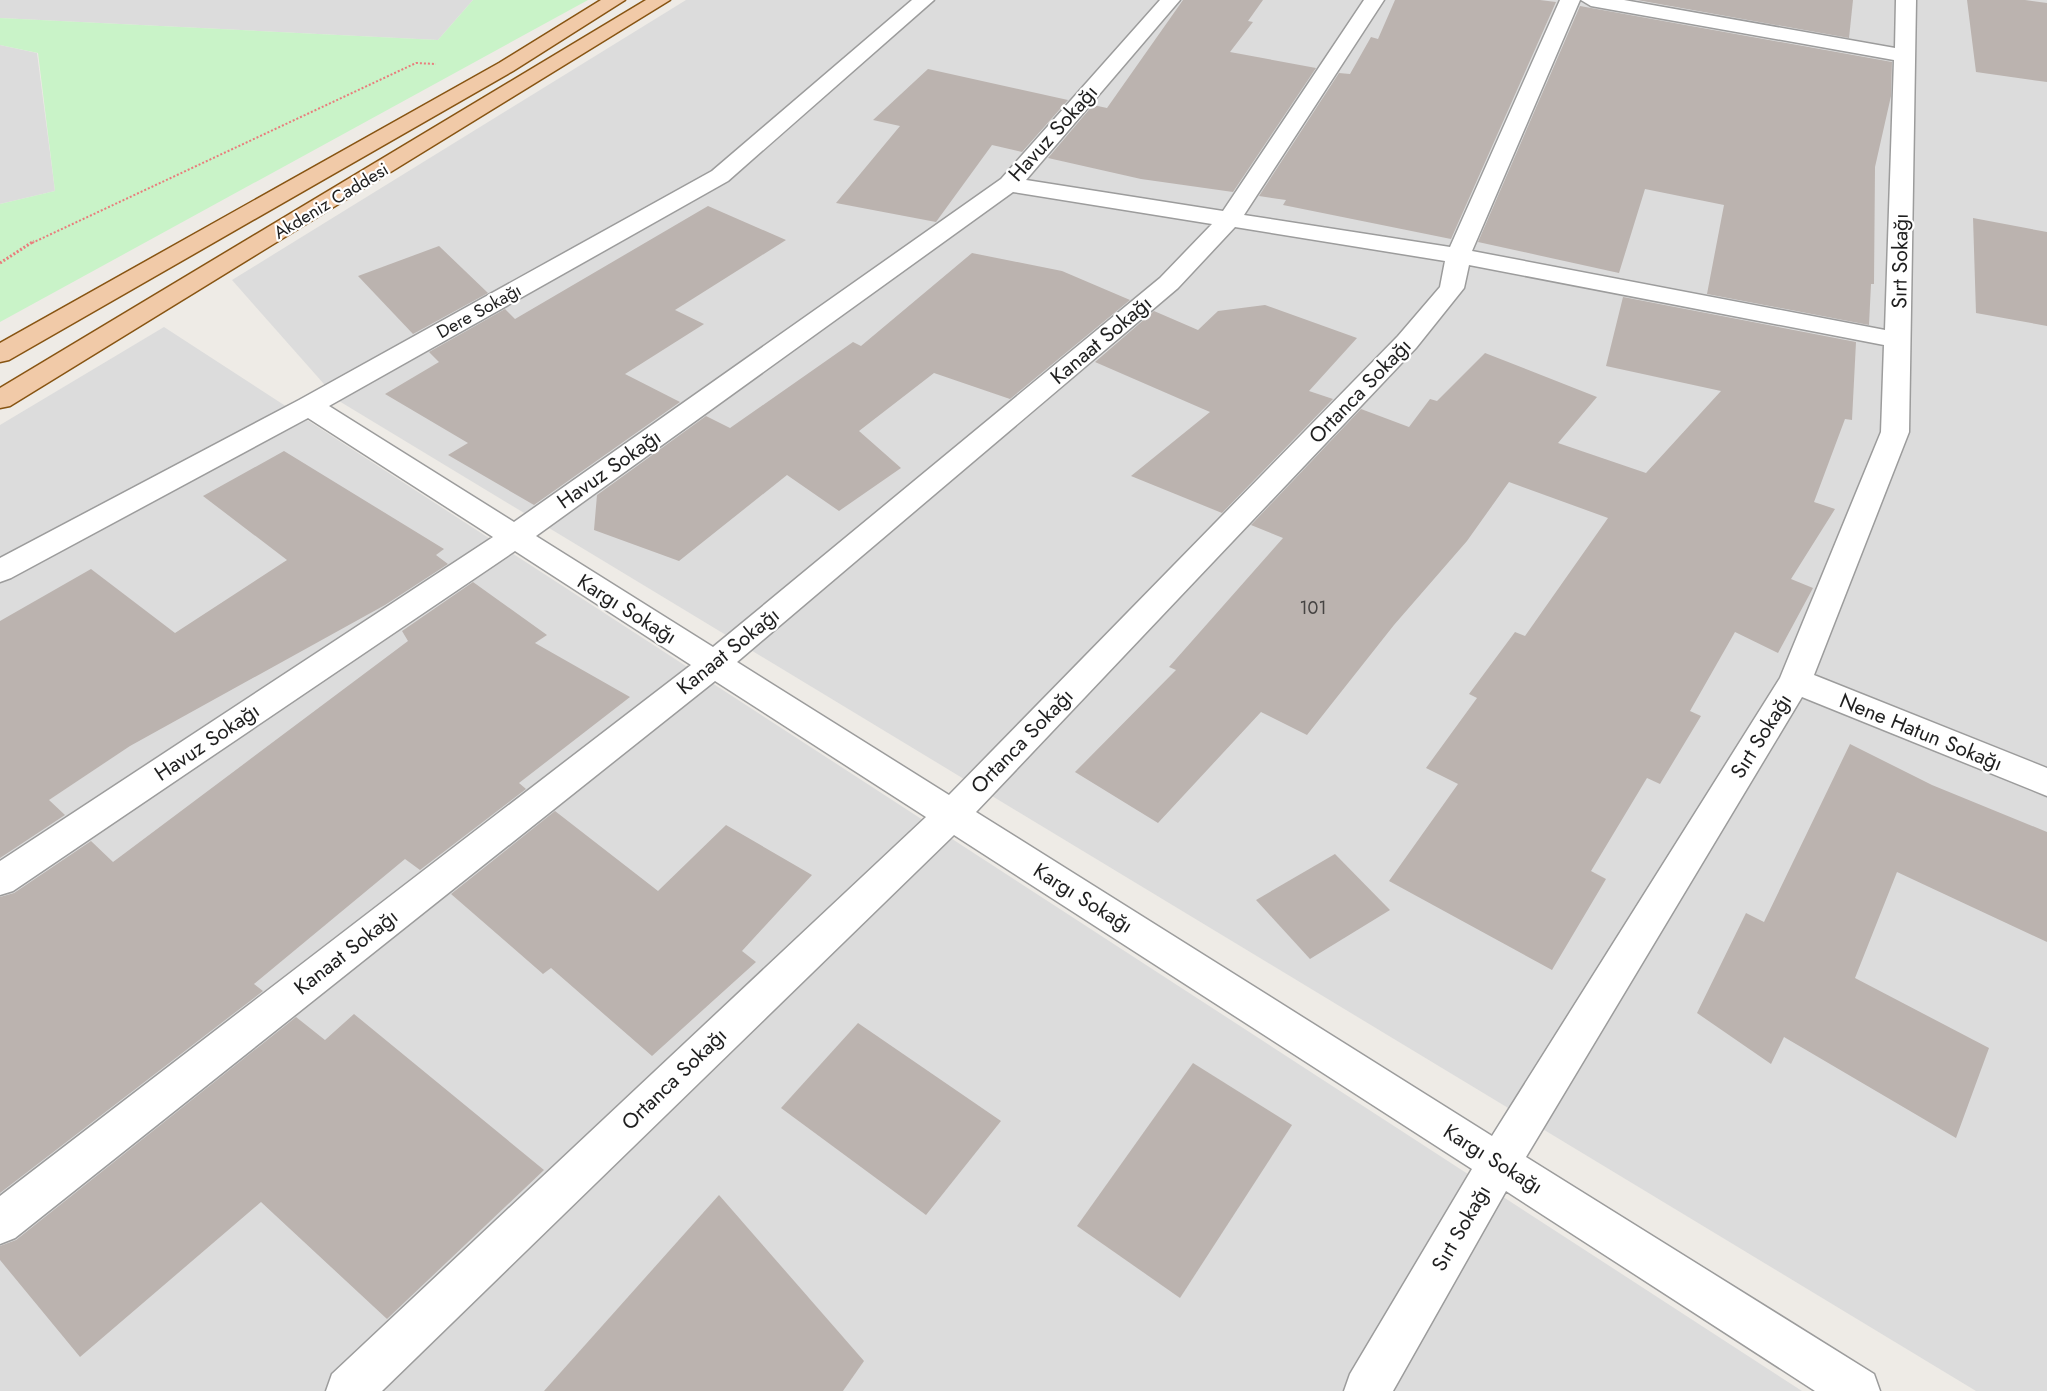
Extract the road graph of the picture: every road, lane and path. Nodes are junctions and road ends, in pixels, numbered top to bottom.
1 (615, 0) edge
2 (660, 0) edge
3 (924, 0) edge
4 (1170, 0) edge
5 (1374, 0) edge
6 (1570, 0) edge
7 (1591, 0) edge
8 (1906, 0) edge
9 (1904, 56) junction
10 (430, 62) dead end
11 (1008, 184) junction
12 (1229, 220) junction
13 (1458, 256) junction
14 (0, 263) edge
15 (1898, 340) junction
16 (0, 354) edge
17 (0, 400) edge
18 (309, 406) junction
19 (514, 537) junction
20 (0, 571) edge
21 (714, 664) junction
22 (1795, 681) junction
23 (2047, 782) edge
24 (951, 815) junction
25 (0, 880) edge
26 (1499, 1163) junction
27 (0, 1223) edge
28 (349, 1391) edge
29 (1367, 1391) edge
30 (1857, 1391) edge

1 - 16 main road, Akdeniz Caddesi
2 - 17 main road, Akdeniz Caddesi
3 - 18 street, Dere Sokağı
4 - 11 street, Havuz Sokağı
5 - 12 street, Kanaat Sokağı
6 - 13 street, Ortanca Sokağı
7 - 9 street
8 - 9 street, Sırt Sokağı
9 - 15 street, Sırt Sokağı
10 - 14 path
11 - 12 street
11 - 19 street, Havuz Sokağı
12 - 13 street
12 - 21 street, Kanaat Sokağı
13 - 15 street
13 - 24 street, Ortanca Sokağı
15 - 22 street, Sırt Sokağı
18 - 19 street, Kargı Sokağı
18 - 20 street, Dere Sokağı
19 - 21 street, Kargı Sokağı
19 - 25 street, Havuz Sokağı
21 - 24 street, Kargı Sokağı
21 - 27 street, Kanaat Sokağı
22 - 23 street, Nene Hatun Sokağı
22 - 26 street, Sırt Sokağı
24 - 26 street, Kargı Sokağı
24 - 28 street, Ortanca Sokağı
26 - 29 street, Sırt Sokağı
26 - 30 street, Kargı Sokağı

